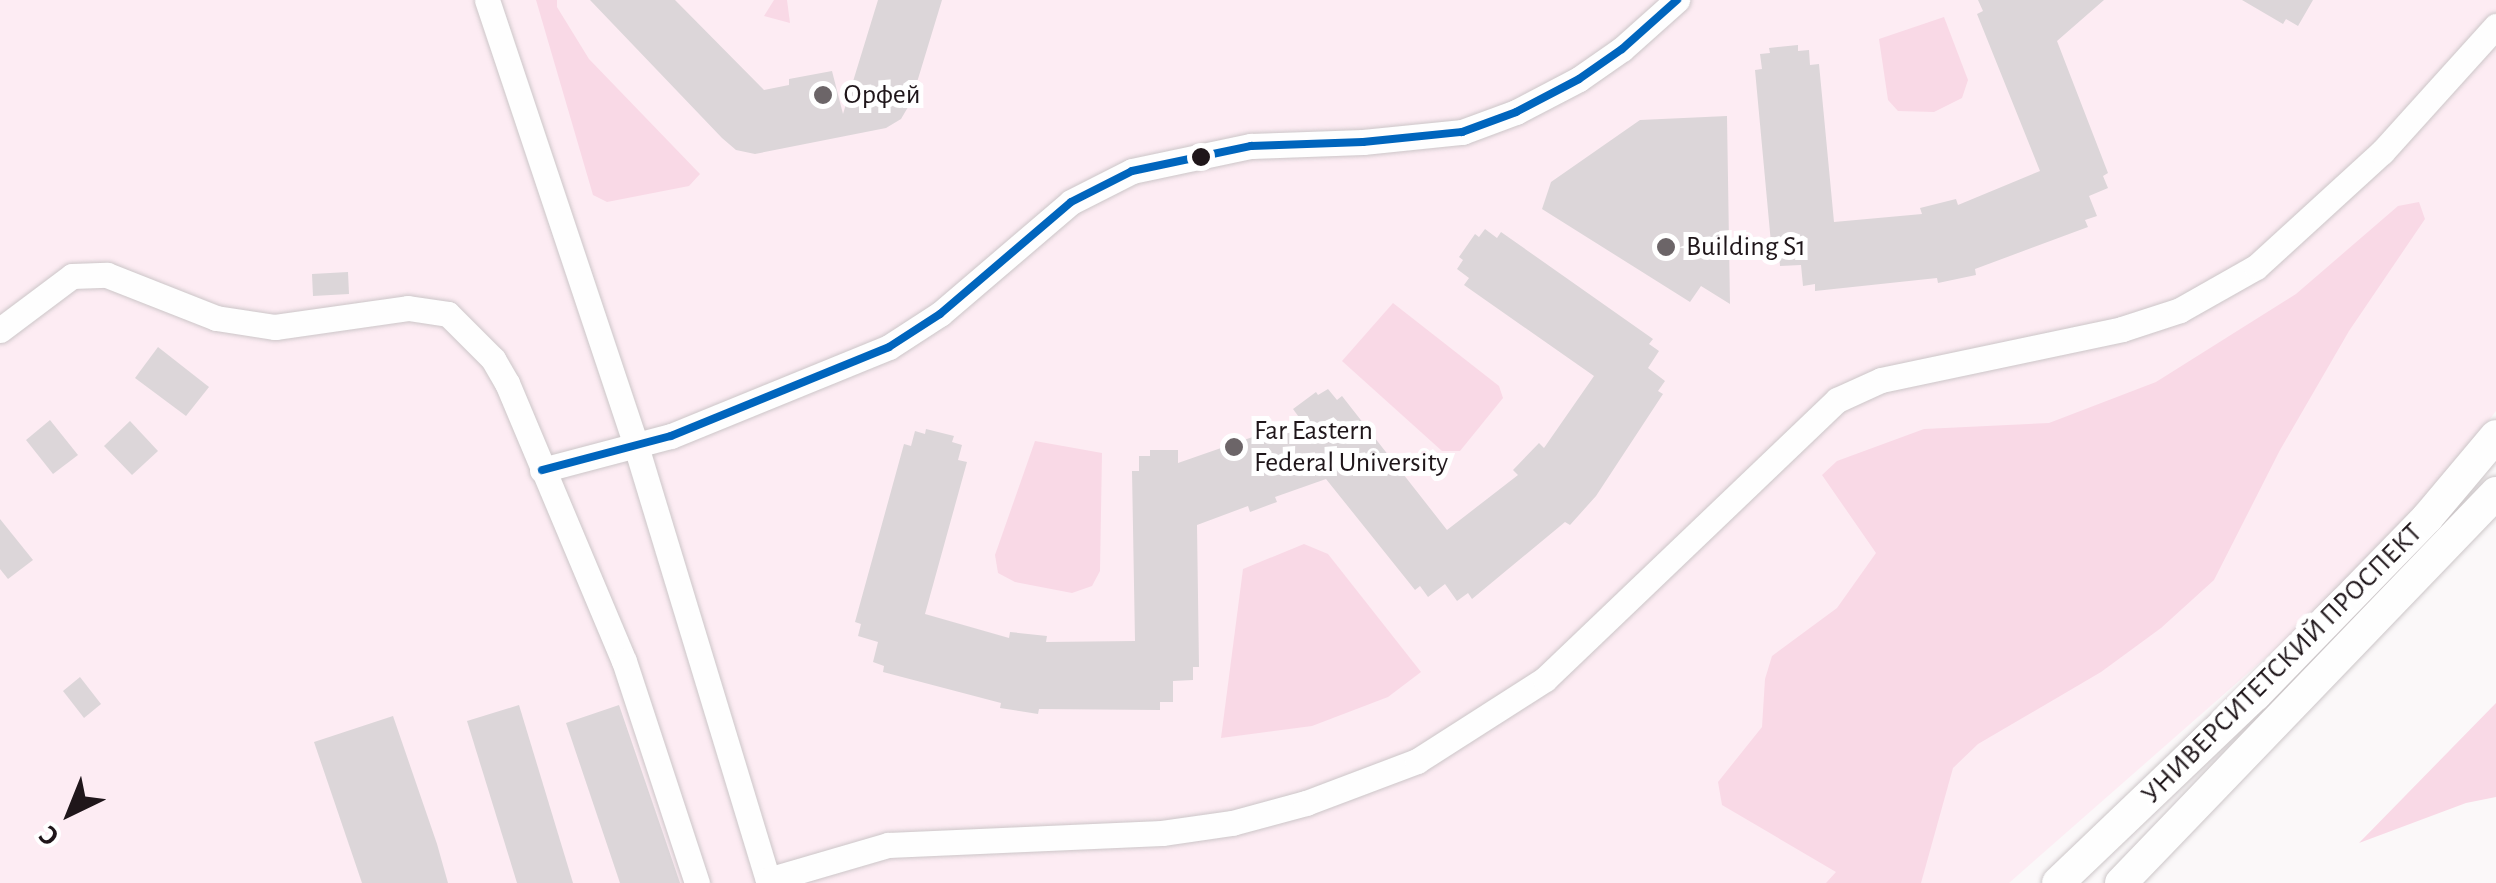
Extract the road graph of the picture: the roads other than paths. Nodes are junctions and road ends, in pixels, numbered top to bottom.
1 (487, 0) edge
2 (1677, 0) edge
3 (2496, 26) edge
4 (0, 330) edge
5 (2496, 436) edge
6 (636, 446) junction
7 (542, 470) junction
8 (2496, 493) edge
9 (769, 882) edge
10 (697, 883) edge
11 (2058, 883) edge
12 (2121, 883) edge

1 - 6 street
2 - 6 street
3 - 9 street
4 - 7 street
5 - 11 main road, УНИВЕРСИТЕТСКИЙ ПРОСПЕКТ
6 - 7 street
6 - 9 street
7 - 10 street
8 - 12 main road, УНИВЕРСИТЕТСКИЙ ПРОСПЕКТ

